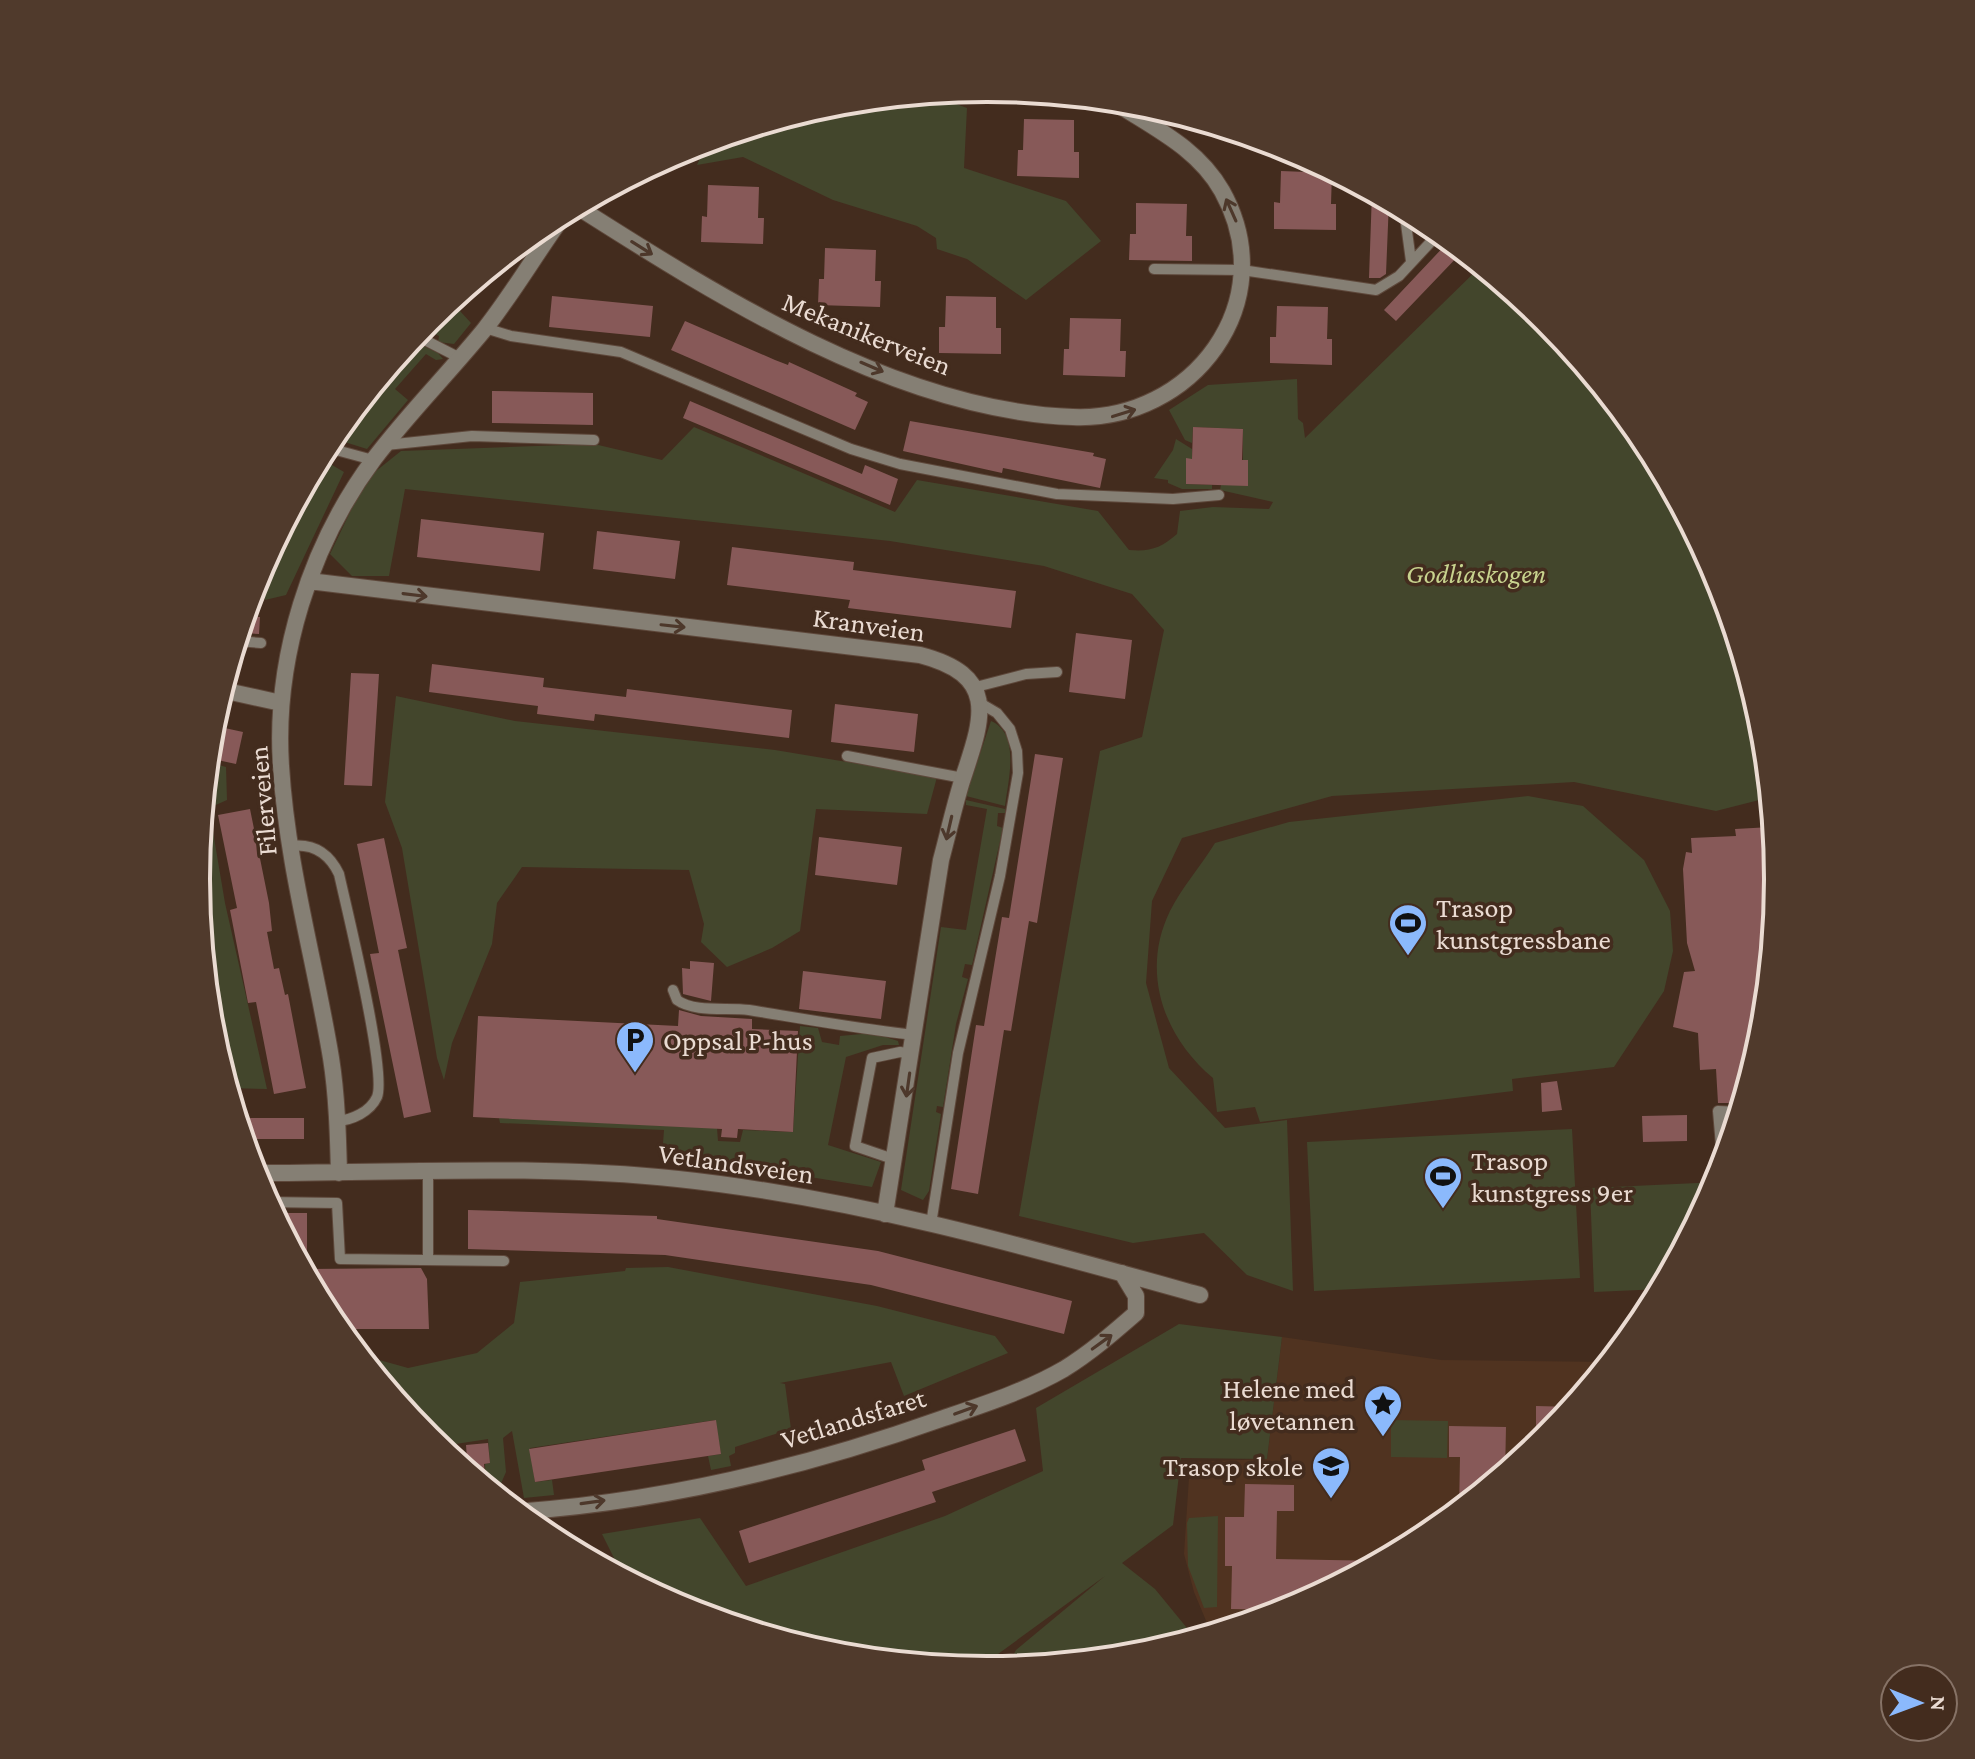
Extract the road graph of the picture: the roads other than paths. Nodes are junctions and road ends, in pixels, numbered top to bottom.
1 (1139, 117) edge
2 (587, 213) edge
3 (1406, 225) edge
4 (547, 239) edge
5 (1431, 241) edge
6 (1411, 261) junction
7 (1154, 269) dead end
8 (1242, 270) junction
9 (485, 328) junction
10 (427, 341) edge
11 (460, 358) junction
12 (594, 440) dead end
13 (386, 445) junction
14 (339, 451) edge
15 (373, 460) junction
16 (1219, 495) dead end
17 (309, 581) junction
18 (247, 642) edge
19 (261, 643) dead end
20 (1057, 672) dead end
21 (233, 692) edge
22 (976, 695) junction
23 (281, 703) junction
24 (847, 756) dead end
25 (963, 778) junction
26 (290, 846) junction
27 (673, 990) dead end
28 (915, 1035) junction
29 (912, 1054) junction
30 (1718, 1111) junction
31 (1729, 1112) edge
32 (1727, 1120) edge
33 (337, 1121) junction
34 (1720, 1139) edge
35 (896, 1160) junction
36 (428, 1172) junction
37 (268, 1173) edge
38 (339, 1173) junction
39 (281, 1202) edge
40 (885, 1214) junction
41 (931, 1224) junction
42 (428, 1258) junction
43 (504, 1261) dead end
44 (1122, 1273) junction
45 (1200, 1295) dead end
46 (533, 1510) edge

8 -> 1 street, Mekanikerveien
2 -> 8 street, Mekanikerveien
3 - 6 lane
4 - 9 street, Filerveien
5 - 6 lane
6 - 8 lane
7 - 8 lane
9 - 11 street, Filerveien
9 - 16 lane
10 - 11 lane
11 - 13 street, Filerveien
12 - 13 lane
13 - 15 street, Filerveien
14 - 15 lane
15 - 17 street, Filerveien
17 -> 22 street, Kranveien
17 - 23 street, Filerveien
18 - 19 lane
20 - 22 lane
21 - 23 street
22 - 25 street
22 - 41 lane
23 - 26 street, Filerveien
24 - 25 lane
25 -> 28 street
26 - 33 street, Filerveien
26 - 33 lane
27 - 28 lane
28 - 29 street
29 -> 35 street
29 - 35 lane
30 - 31 lane
30 - 32 lane
30 - 34 lane
33 - 38 street, Filerveien
35 - 40 street
36 - 38 street, Vetlandsveien
36 - 40 street, Vetlandsveien
36 - 42 lane
37 - 38 street, Vetlandsveien
39 - 42 lane
40 - 41 street, Vetlandsveien
41 - 44 street, Vetlandsveien
42 - 43 lane
44 - 45 street, Vetlandsveien
46 -> 44 street, Vetlandsfaret

